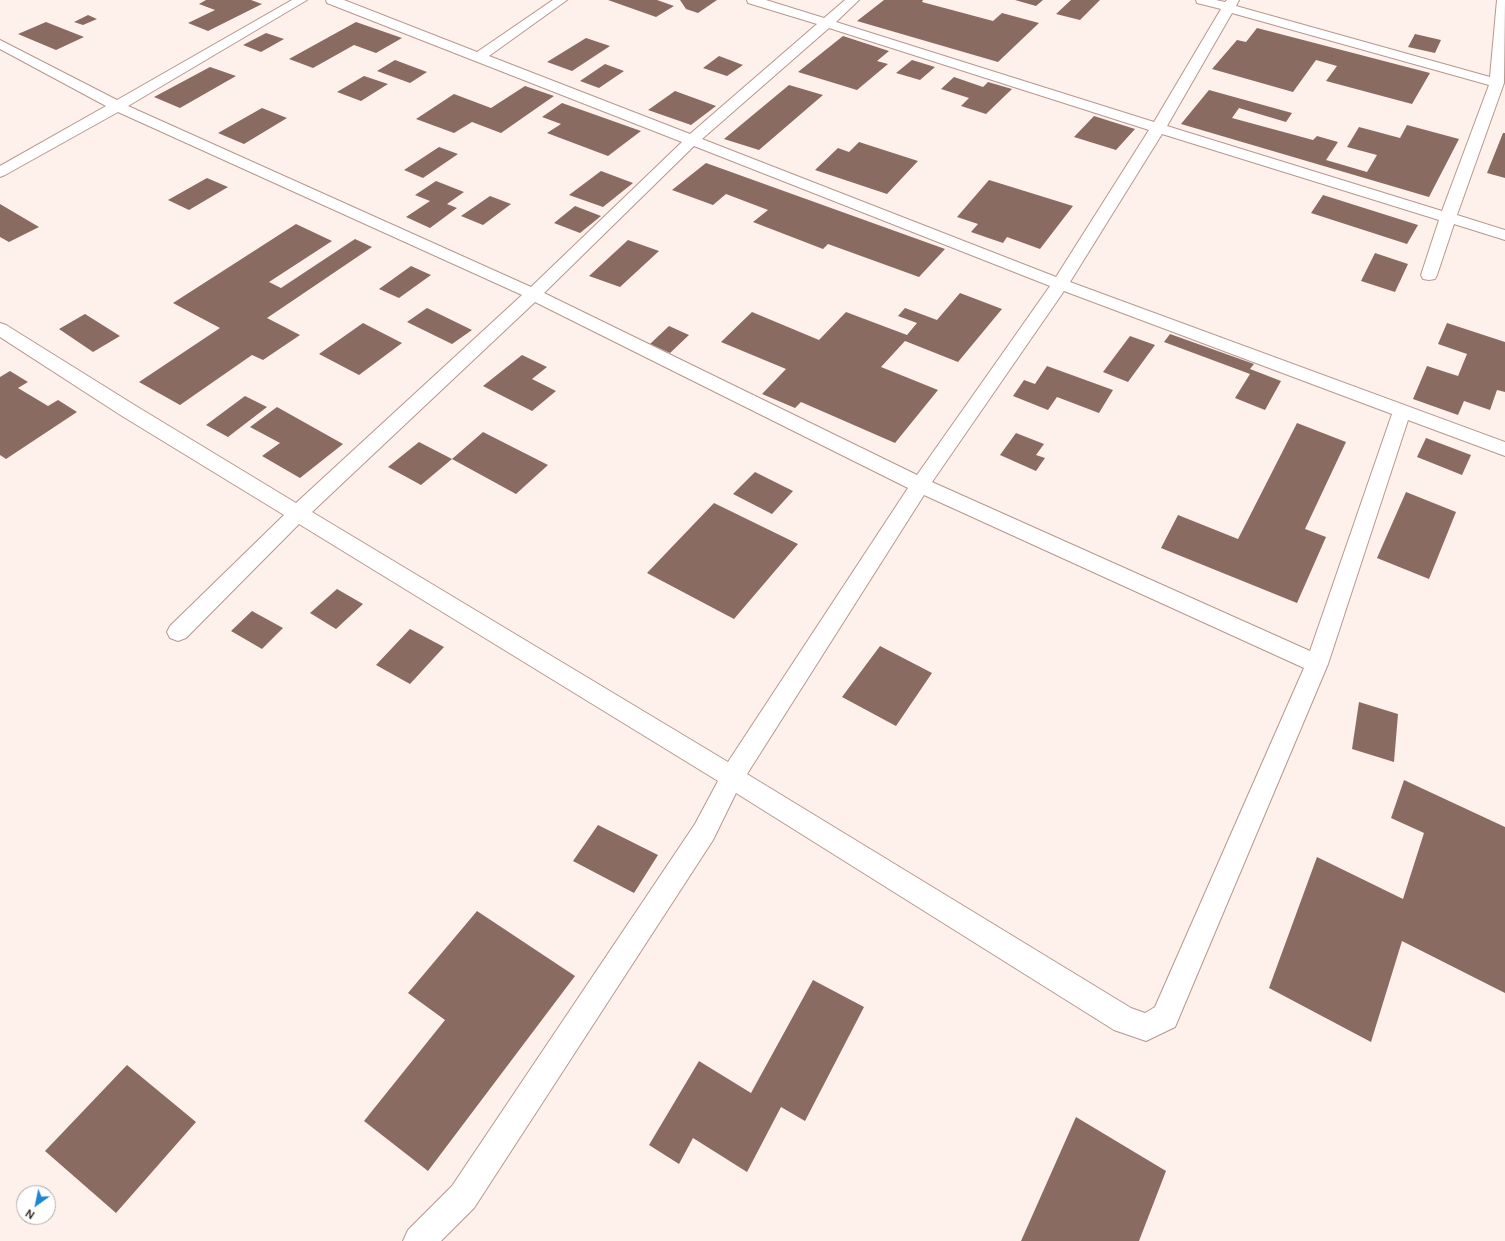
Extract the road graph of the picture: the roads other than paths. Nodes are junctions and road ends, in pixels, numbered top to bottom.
1 (301, 0) edge
2 (332, 0) edge
3 (561, 0) edge
4 (753, 0) edge
5 (853, 0) edge
6 (1202, 0) edge
7 (1503, 0) edge
8 (1231, 4) edge
9 (825, 23) junction
10 (0, 44) edge
11 (480, 56) junction
12 (1497, 83) junction
13 (117, 106) junction
14 (1158, 128) junction
15 (692, 140) junction
16 (0, 172) edge
17 (1448, 217) junction
18 (1505, 235) edge
19 (1429, 275) dead end
20 (1060, 284) junction
21 (533, 294) junction
22 (0, 329) edge
23 (1402, 412) junction
24 (1505, 449) edge
25 (920, 485) junction
26 (298, 513) junction
27 (178, 632) dead end
28 (1317, 664) junction
29 (732, 777) junction
30 (420, 1241) edge

1 - 13 street
2 - 11 street
3 - 11 street
4 - 9 street
5 - 9 street
6 - 8 street
7 - 12 street
8 - 12 street
8 - 14 street
9 - 14 street
9 - 15 street
10 - 13 street
11 - 15 street
12 - 17 street
13 - 16 street
13 - 21 street
14 - 17 street
14 - 20 street
15 - 20 street
15 - 21 street
17 - 18 street
17 - 19 street
20 - 23 street
20 - 25 street
21 - 25 street
21 - 26 street
22 - 26 street
23 - 24 street
23 - 28 street
25 - 28 street
25 - 29 street
26 - 27 street
26 - 29 street
28 - 29 street
29 - 30 street

